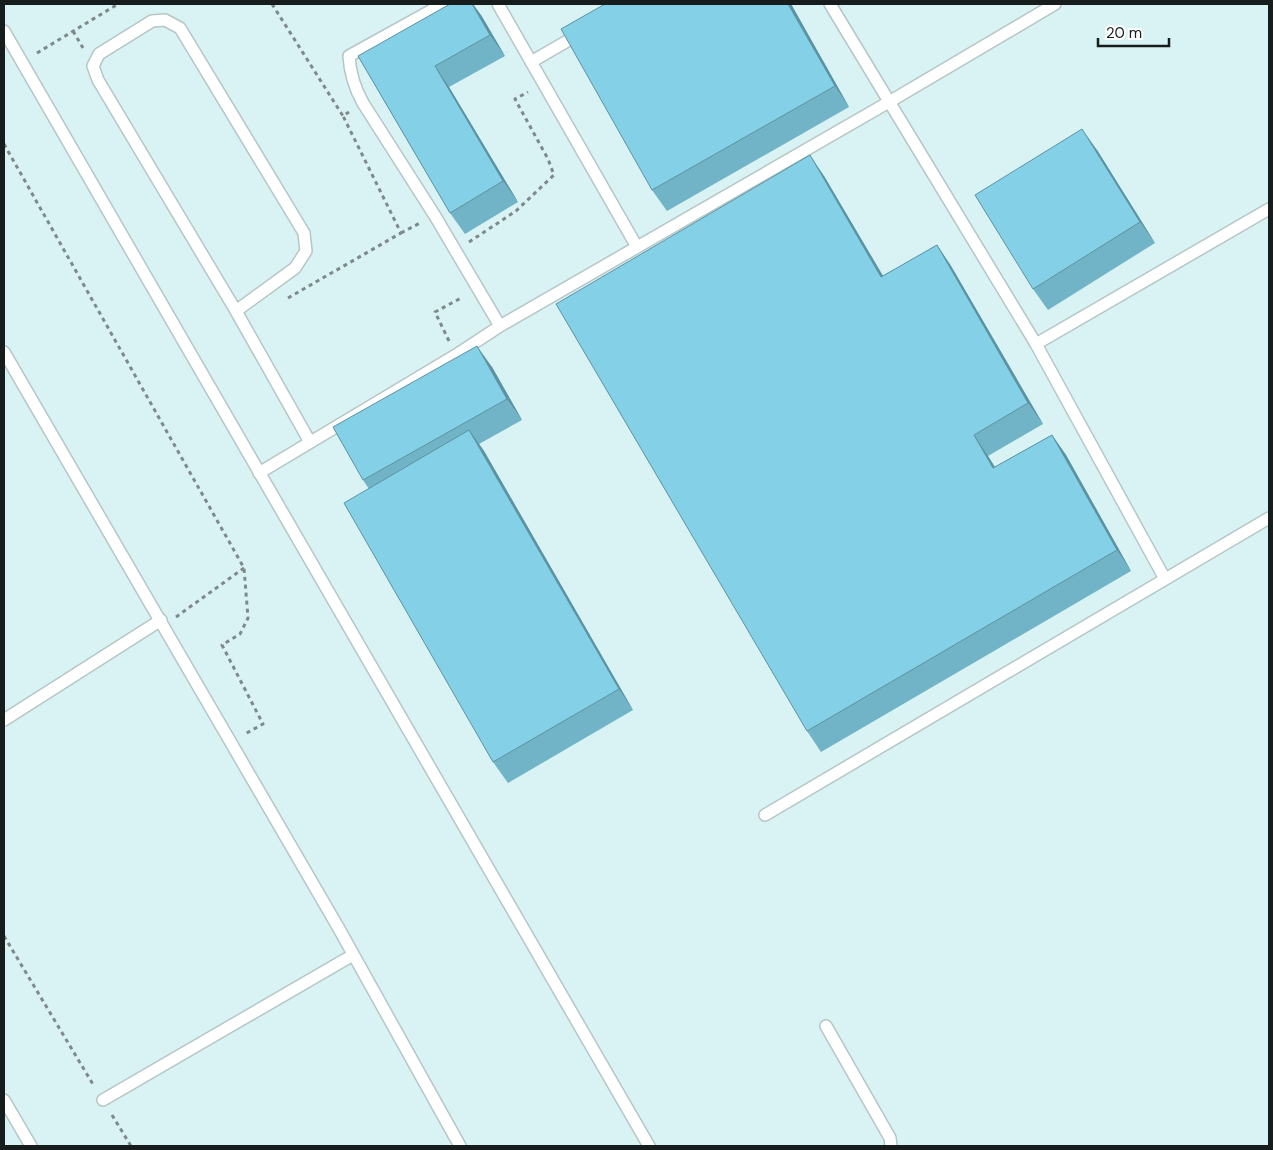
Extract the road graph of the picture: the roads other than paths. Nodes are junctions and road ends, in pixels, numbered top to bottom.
1 (443, 4) edge
2 (498, 4) edge
3 (830, 4) edge
4 (1054, 4) edge
5 (592, 27) edge
6 (4, 31) edge
7 (531, 62) junction
8 (889, 102) junction
9 (1269, 209) edge
10 (637, 247) junction
11 (236, 311) junction
12 (500, 326) junction
13 (1036, 344) junction
14 (4, 352) edge
15 (310, 442) junction
16 (259, 473) junction
17 (1269, 518) edge
18 (1165, 579) junction
19 (162, 623) junction
20 (4, 720) edge
21 (765, 815) dead end
22 (353, 955) junction
23 (826, 1026) dead end
24 (4, 1100) edge
25 (103, 1100) road end
26 (29, 1146) edge
27 (460, 1146) edge
28 (649, 1146) edge
29 (891, 1146) edge

1 - 12 lane
2 - 7 lane
3 - 8 lane
4 - 8 lane
5 - 7 lane
6 - 16 lane
7 - 10 lane
8 - 10 lane
8 - 13 lane
9 - 13 lane
10 - 12 lane
11 - 11 lane
11 - 15 lane
12 - 15 lane
13 - 18 lane
14 - 19 lane
15 - 16 lane
16 - 28 lane
17 - 18 lane
18 - 21 lane
19 - 20 lane
19 - 22 lane
22 - 25 lane
22 - 27 lane
23 - 29 lane
24 - 26 lane

